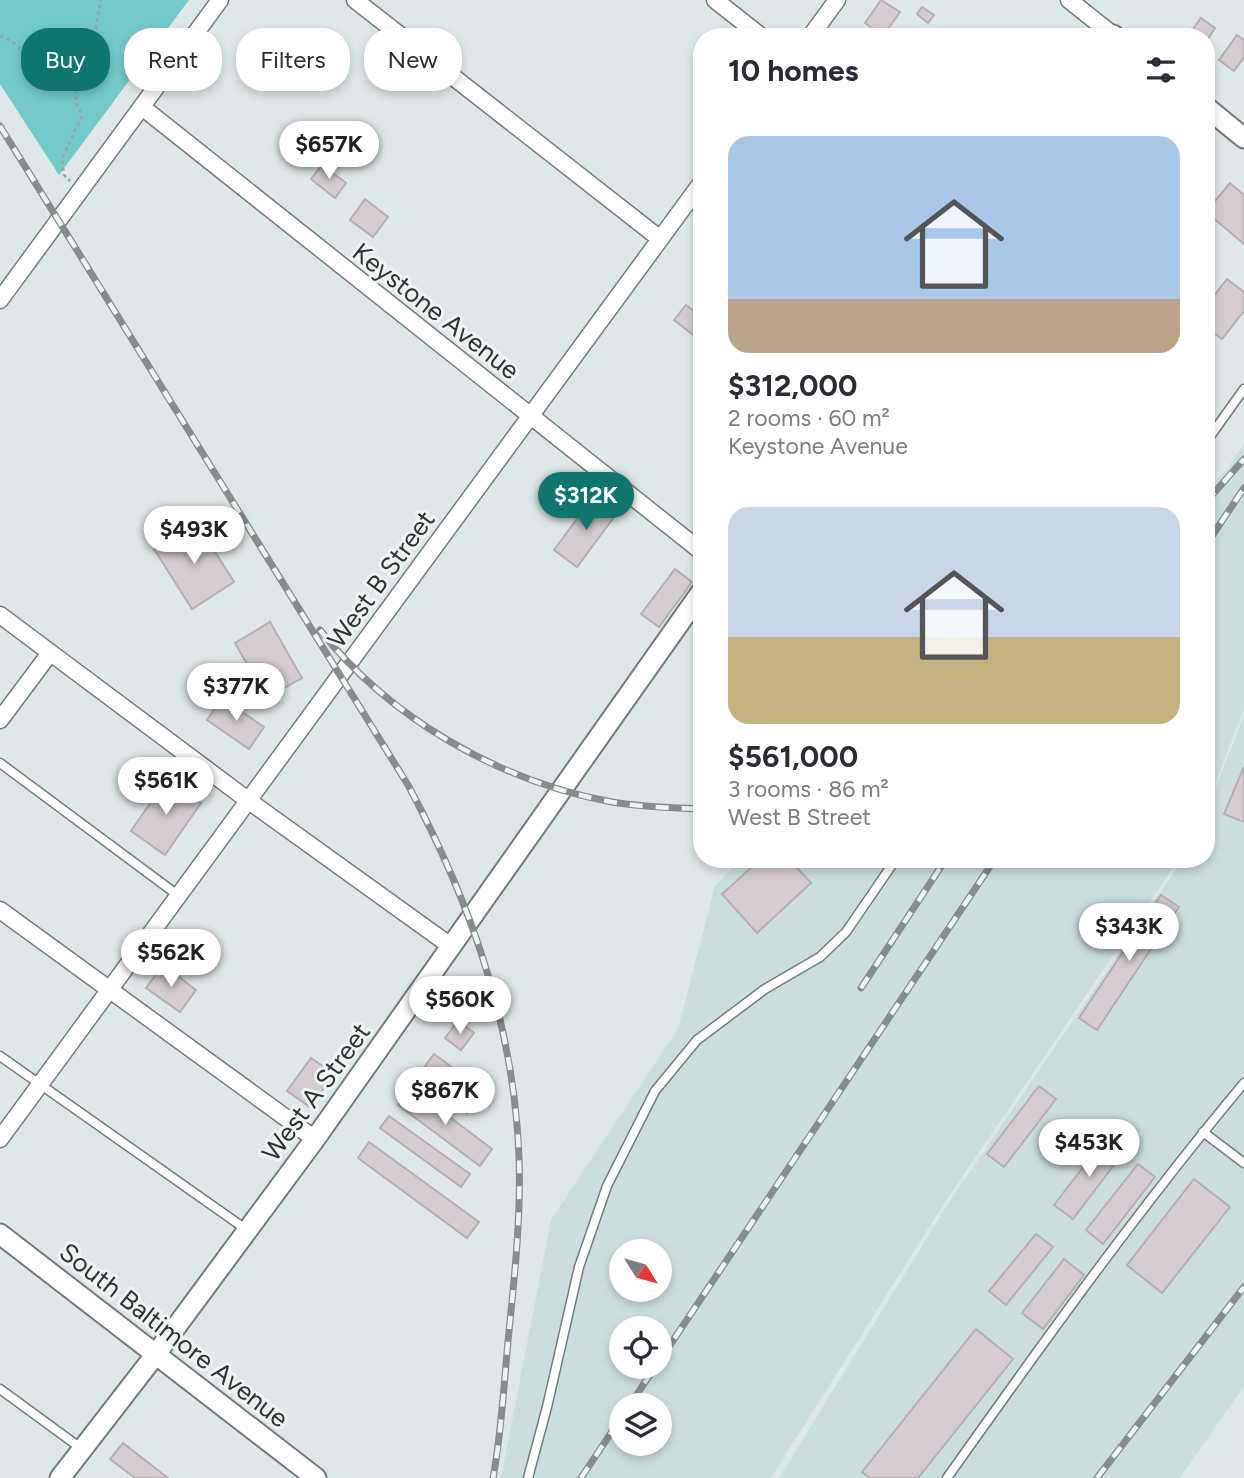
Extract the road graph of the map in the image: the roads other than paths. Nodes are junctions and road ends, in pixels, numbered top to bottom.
1 (220, 0) edge
2 (355, 0) edge
3 (715, 0) edge
4 (837, 0) edge
5 (1069, 0) edge
6 (751, 28) edge
7 (817, 28) edge
8 (1104, 28) edge
9 (142, 107) junction
10 (1215, 114) edge
11 (1244, 138) edge
12 (693, 194) edge
13 (659, 238) junction
14 (0, 300) edge
15 (1244, 389) edge
16 (529, 415) junction
17 (1215, 429) edge
18 (693, 545) edge
19 (693, 604) edge
20 (0, 615) edge
21 (50, 653) junction
22 (0, 719) edge
23 (0, 763) edge
24 (249, 801) junction
25 (890, 868) edge
26 (179, 896) junction
27 (0, 909) edge
28 (452, 947) junction
29 (110, 991) junction
30 (0, 1056) edge
31 (1244, 1083) edge
32 (40, 1086) junction
33 (1203, 1132) junction
34 (0, 1139) edge
35 (316, 1139) junction
36 (1244, 1163) edge
37 (247, 1230) junction
38 (0, 1234) edge
39 (156, 1354) junction
40 (0, 1389) edge
41 (82, 1449) junction
42 (60, 1478) edge
43 (316, 1478) edge
44 (528, 1478) edge
45 (947, 1478) edge

1 - 9 street
2 - 13 street
3 - 6 street
4 - 7 street
5 - 8 street
9 - 14 street
9 - 16 street, Keystone Avenue
10 - 11 street
12 - 13 street, West B Street
13 - 16 street, West B Street
15 - 17 lane
16 - 18 street, Keystone Avenue
16 - 24 street, West B Street
19 - 28 street, West A Street
20 - 21 street
21 - 22 street
21 - 24 street
23 - 26 lane
24 - 26 street, West B Street
24 - 28 street
25 - 44 lane
26 - 29 street, West B Street
27 - 29 street
28 - 35 street, West A Street
29 - 32 street, West B Street
29 - 35 street
30 - 32 lane
31 - 33 lane
32 - 34 street, West B Street
32 - 37 lane
33 - 36 lane
33 - 45 lane
35 - 37 street, West A Street
37 - 39 street, West A Street
38 - 39 street, South Baltimore Avenue
39 - 41 street, West A Street
39 - 43 street, South Baltimore Avenue
40 - 41 lane
41 - 42 street, West A Street

